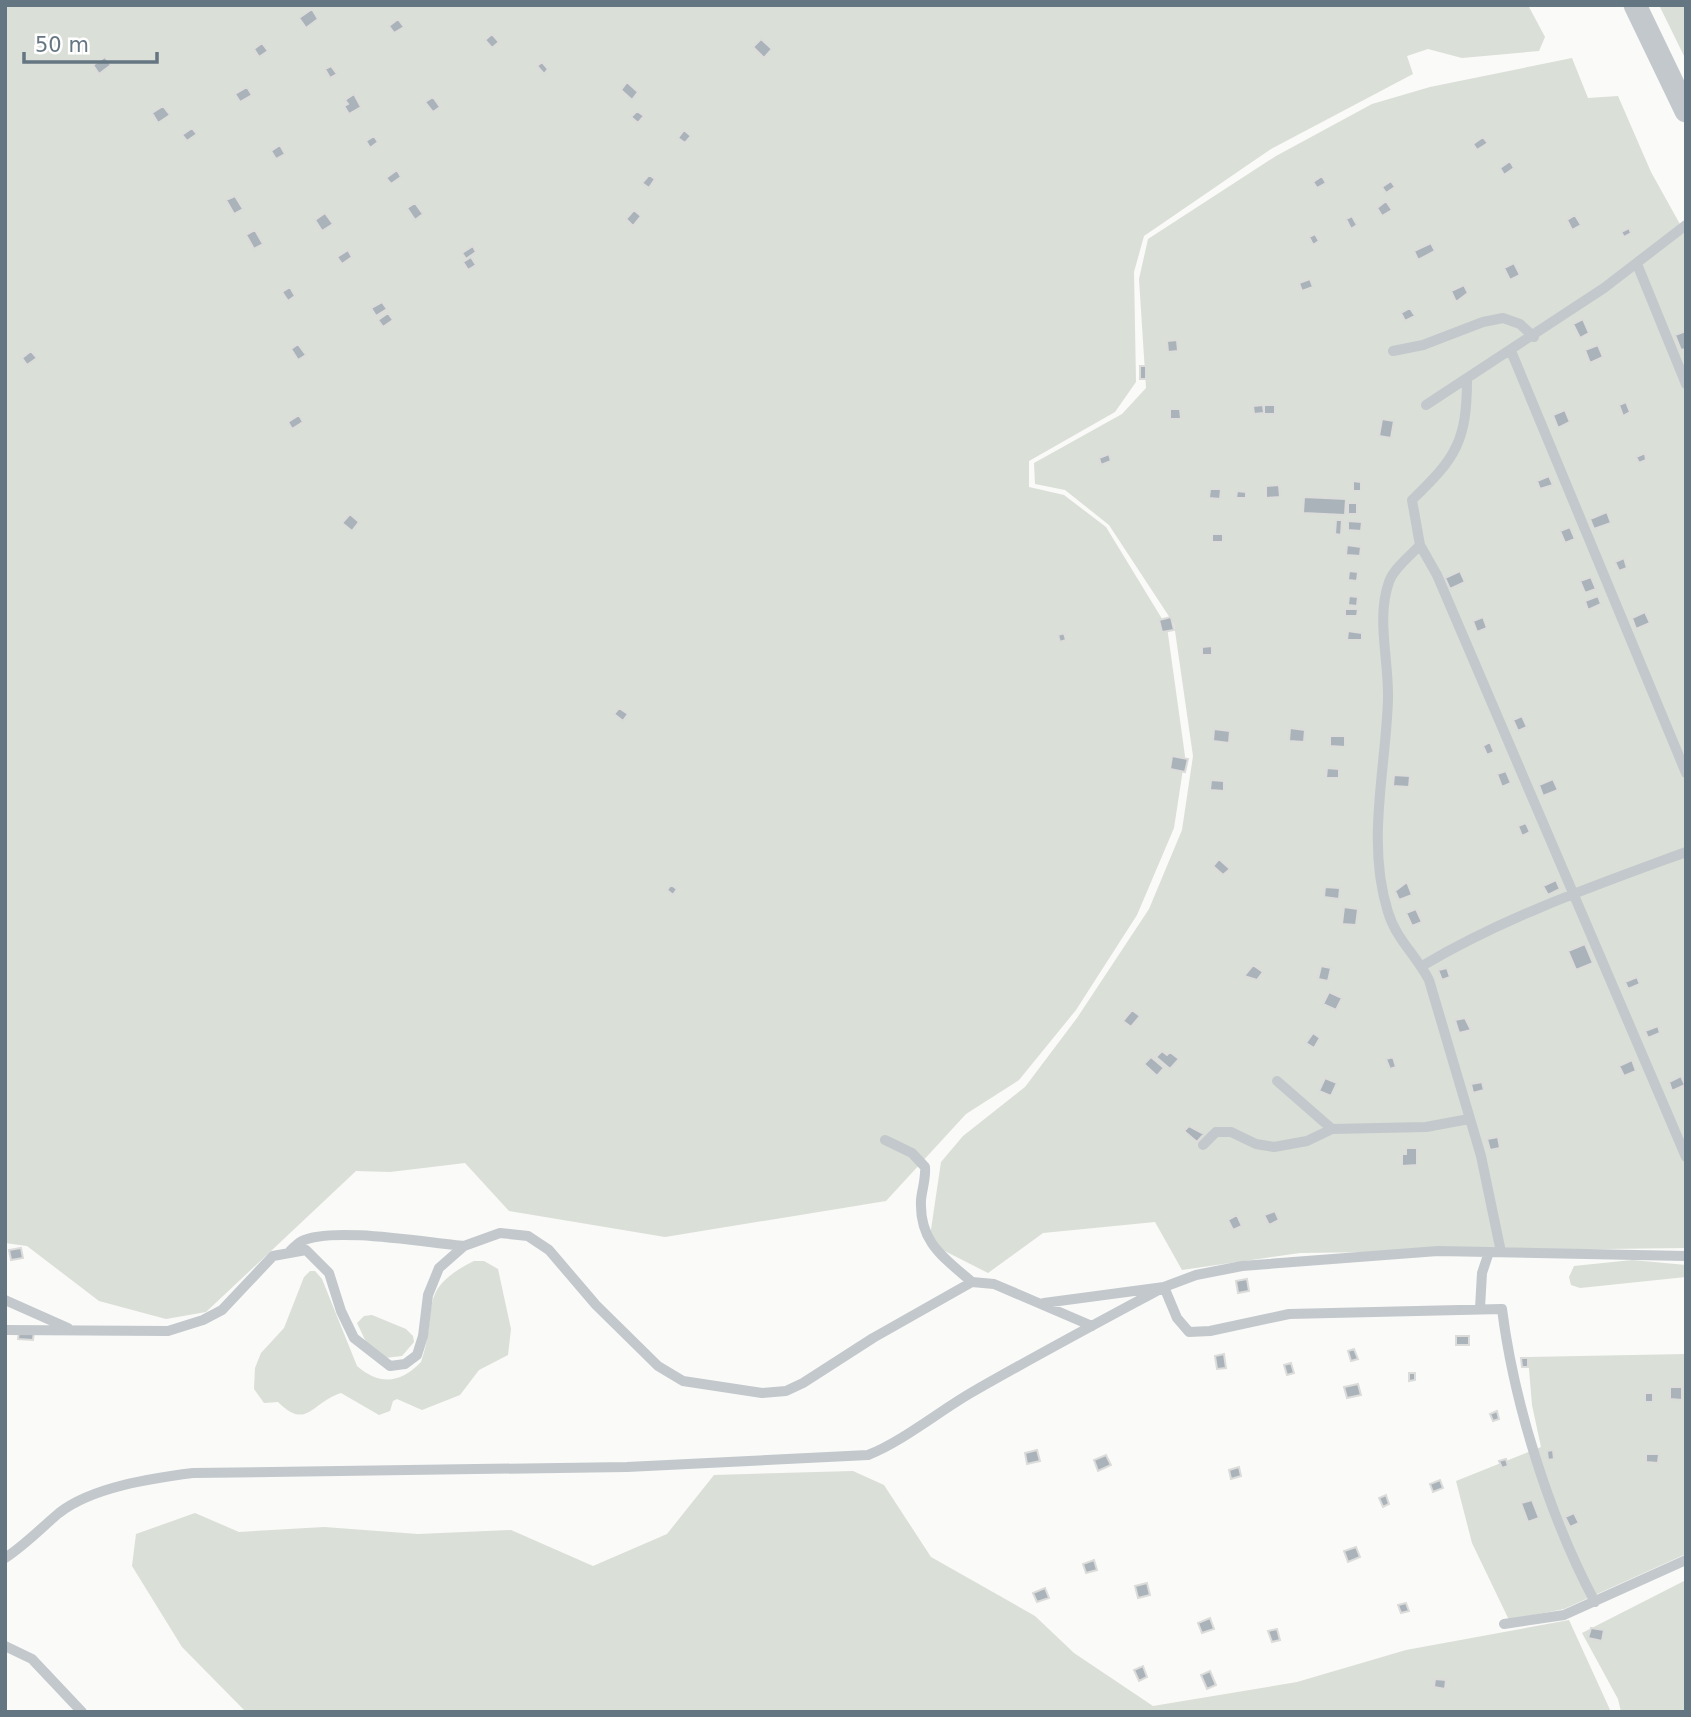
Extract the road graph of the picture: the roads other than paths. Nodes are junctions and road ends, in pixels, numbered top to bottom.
1 (1635, 5) edge
2 (1686, 111) edge
3 (1686, 225) edge
4 (1637, 264) junction
5 (1534, 337) junction
6 (1393, 351) dead end
7 (1511, 351) junction
8 (1467, 379) junction
9 (1686, 384) edge
10 (1426, 405) dead end
11 (1420, 545) junction
12 (1686, 772) edge
13 (1686, 852) edge
14 (1574, 894) junction
15 (1422, 966) junction
16 (1277, 1081) dead end
17 (1469, 1119) junction
18 (1332, 1129) junction
19 (885, 1140) dead end
20 (1203, 1145) dead end
21 (1686, 1157) edge
22 (464, 1246) junction
23 (290, 1251) junction
24 (1489, 1252) junction
25 (1501, 1252) junction
26 (1686, 1256) edge
27 (972, 1282) junction
28 (1164, 1287) junction
29 (5, 1300) edge
30 (1043, 1303) junction
31 (1480, 1308) junction
32 (1092, 1326) junction
33 (5, 1330) edge
34 (71, 1330) junction
35 (5, 1559) edge
36 (1686, 1560) edge
37 (1595, 1602) junction
38 (1504, 1624) dead end
39 (5, 1646) edge
40 (82, 1712) edge

1 - 2 street
3 - 4 lane
4 - 5 lane
4 - 9 lane
5 - 6 lane
5 - 7 lane
7 - 8 lane
7 - 12 lane
8 - 10 lane
8 - 11 lane
11 - 14 lane
11 - 15 lane
13 - 14 lane
14 - 15 lane
14 - 21 lane
15 - 17 lane
16 - 18 lane
17 - 18 lane
17 - 25 lane
18 - 20 lane
19 - 27 lane
22 - 23 lane
22 - 23 lane
22 - 27 lane
23 - 34 lane
24 - 25 lane
24 - 28 lane
24 - 31 lane
25 - 26 lane
27 - 30 lane
28 - 30 lane
28 - 31 lane
28 - 32 lane
29 - 34 lane
30 - 32 lane
31 - 37 lane
32 - 35 lane
33 - 34 lane
36 - 37 lane
37 - 38 lane
39 - 40 lane

